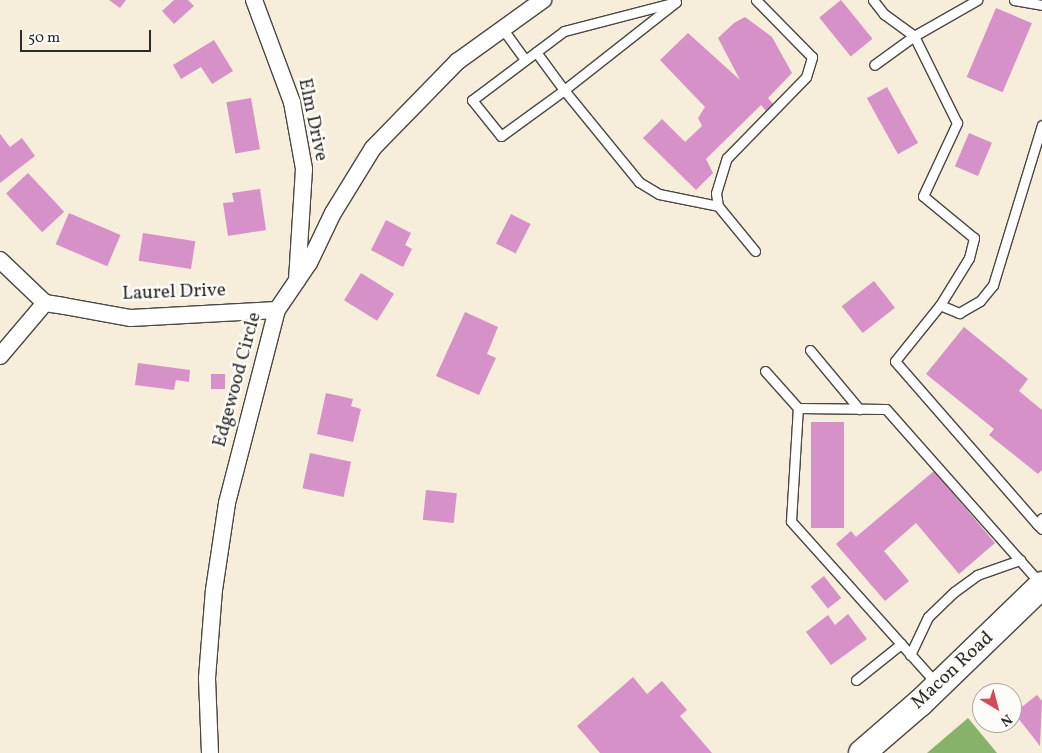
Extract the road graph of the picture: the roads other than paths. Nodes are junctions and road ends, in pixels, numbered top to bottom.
1 (254, 0) edge
2 (543, 0) edge
3 (756, 0) edge
4 (873, 0) edge
5 (977, 0) edge
6 (1014, 0) edge
7 (676, 1) edge
8 (1042, 5) edge
9 (502, 28) junction
10 (914, 36) junction
11 (536, 52) junction
12 (526, 60) junction
13 (874, 65) dead end
14 (564, 90) junction
15 (1042, 125) edge
16 (718, 206) junction
17 (755, 251) dead end
18 (0, 260) edge
19 (296, 283) junction
20 (45, 303) junction
21 (940, 305) junction
22 (276, 310) junction
23 (810, 350) dead end
24 (0, 356) edge
25 (765, 371) dead end
26 (798, 408) junction
27 (859, 409) junction
28 (1040, 524) edge
29 (1020, 560) junction
30 (1042, 585) edge
31 (901, 644) junction
32 (910, 655) junction
33 (856, 680) dead end
34 (938, 686) junction
35 (210, 753) edge
36 (862, 753) edge

1 - 19 street, Elm Drive
2 - 9 street, Edgewood Circle
3 - 16 lane
4 - 10 lane
5 - 10 lane
6 - 8 lane
7 - 11 lane
7 - 14 lane
9 - 12 lane
9 - 19 street, Edgewood Circle
10 - 13 lane
10 - 21 lane
11 - 12 lane
11 - 14 lane
12 - 14 lane
14 - 16 lane
15 - 21 lane
16 - 17 lane
18 - 20 street
19 - 22 street, Edgewood Circle
20 - 22 street, Laurel Drive
20 - 24 street
21 - 28 lane
22 - 35 street, Edgewood Circle
23 - 27 lane
25 - 26 lane
26 - 27 lane
26 - 31 lane
27 - 29 lane
29 - 30 lane
29 - 32 lane
30 - 34 main road, Macon Road
31 - 32 lane
31 - 33 lane
32 - 34 lane
34 - 36 main road, Macon Road

